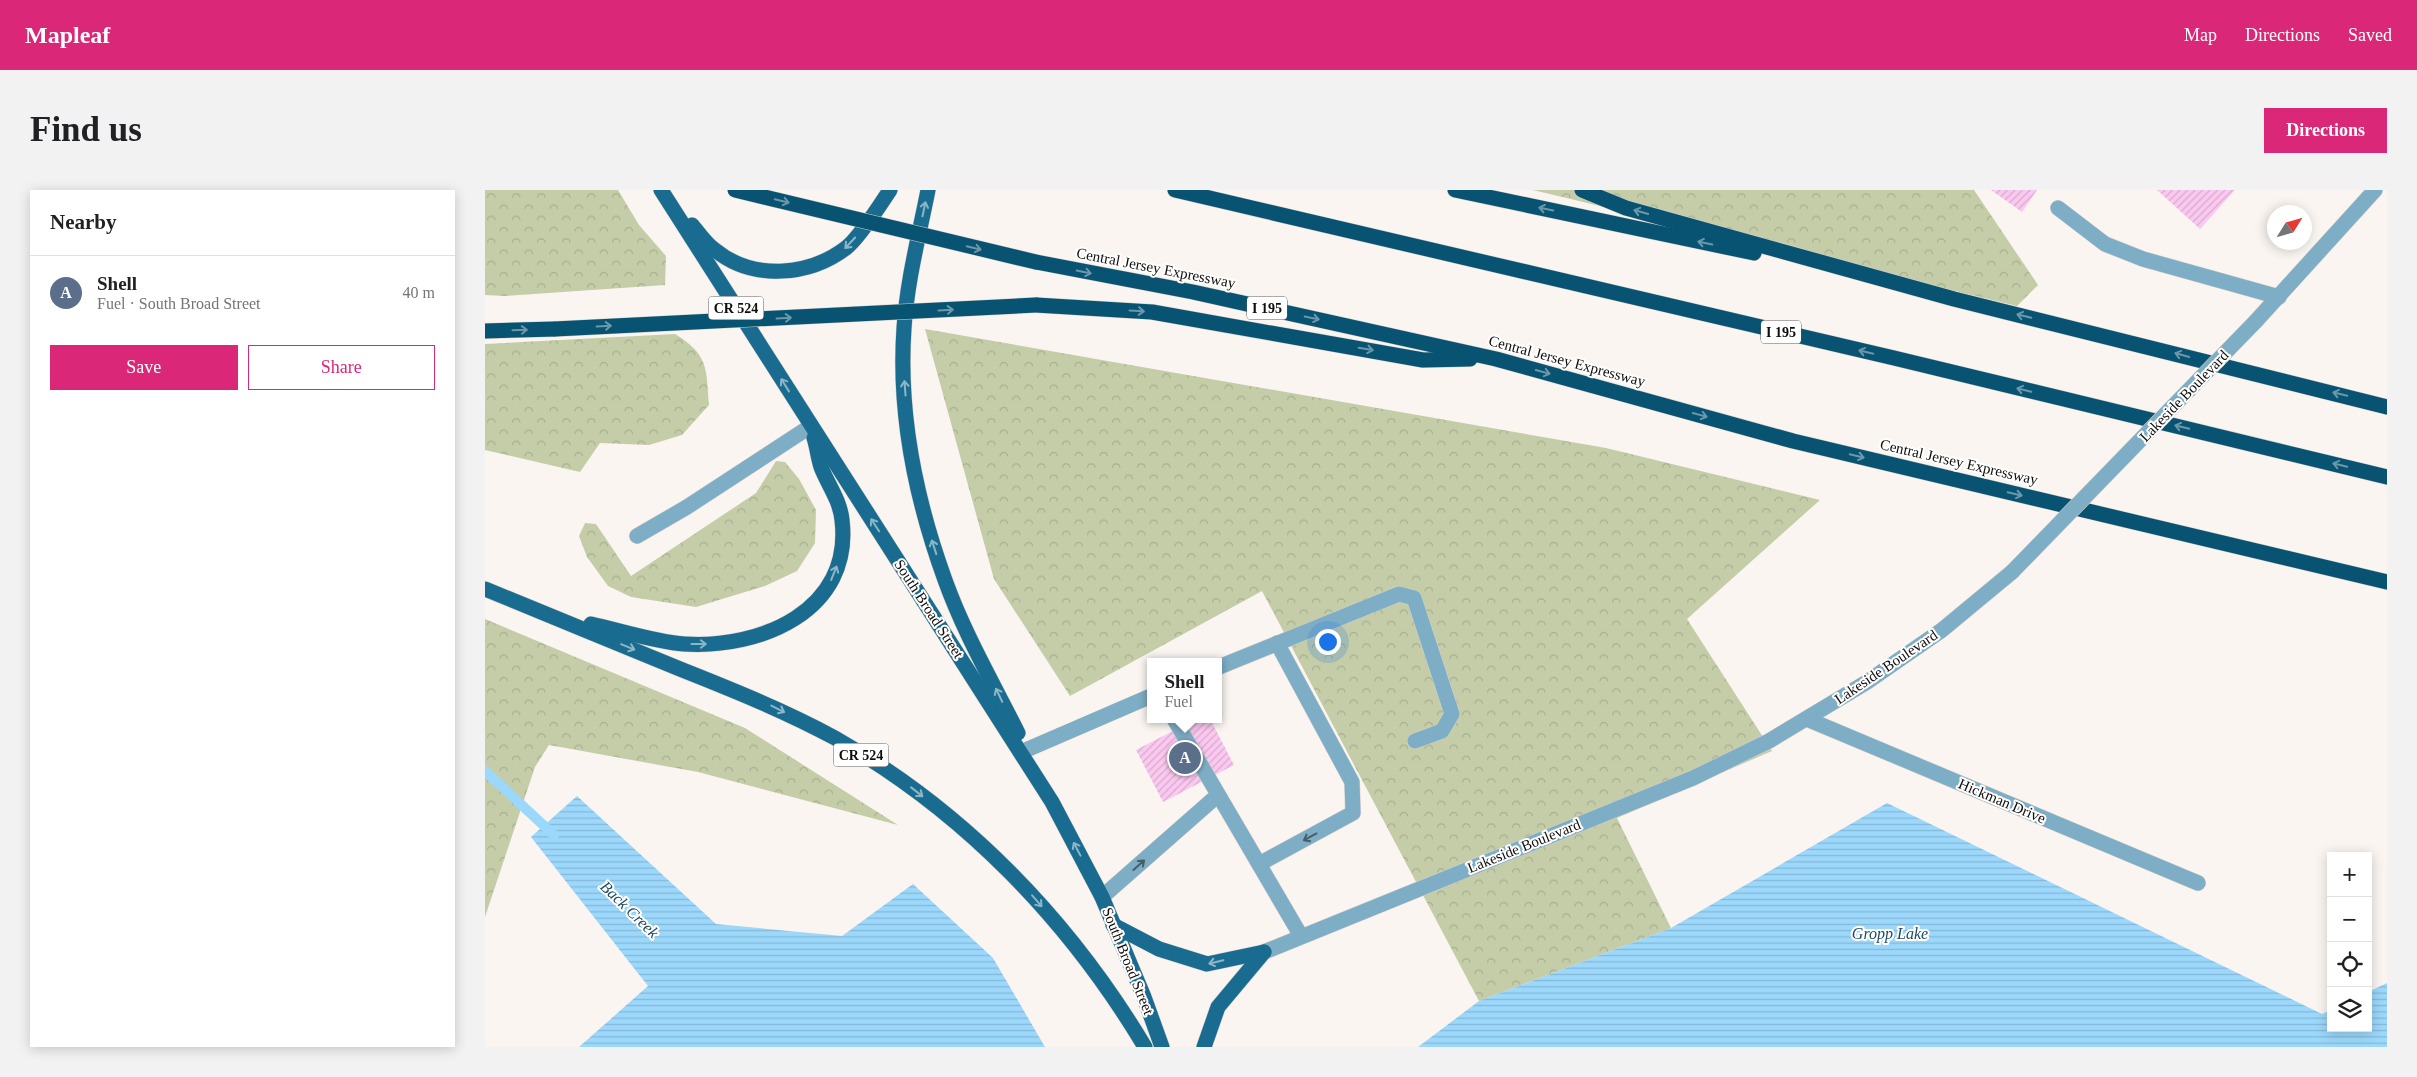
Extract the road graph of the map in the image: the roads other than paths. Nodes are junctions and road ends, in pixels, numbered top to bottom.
1 (662, 190) edge
2 (735, 190) edge
3 (890, 190) edge
4 (928, 190) edge
5 (1175, 190) edge
6 (1455, 190) edge
7 (1582, 190) edge
8 (2375, 190) edge
9 (2058, 208) dead end
10 (1890, 282) junction
11 (2279, 297) junction
12 (485, 331) edge
13 (1496, 359) junction
14 (2387, 406) edge
15 (811, 426) junction
16 (2387, 477) edge
17 (637, 536) dead end
18 (2387, 582) edge
19 (485, 589) edge
20 (548, 615) junction
21 (1277, 642) junction
22 (1222, 666) edge
23 (1147, 698) edge
24 (1807, 718) junction
25 (1176, 723) edge
26 (1415, 741) dead end
27 (1026, 750) junction
28 (1218, 795) junction
29 (1052, 802) junction
30 (1259, 864) junction
31 (2198, 883) dead end
32 (1102, 897) junction
33 (1113, 925) junction
34 (1301, 936) junction
35 (1263, 952) junction
36 (1145, 1047) edge
37 (1161, 1047) edge
38 (1204, 1047) edge

3 -> 1 main road
15 -> 1 main road, South Broad Street / CR 524
2 -> 13 highway, Central Jersey Expressway / I 195, bridge
27 -> 4 main road
16 -> 5 highway, I 195
10 -> 6 highway
10 -> 7 highway
8 - 11 street, Lakeside Boulevard
9 - 11 street
14 -> 10 highway
11 - 24 street, Lakeside Boulevard, bridge
12 -> 13 highway, bridge
13 -> 18 highway, Central Jersey Expressway / I 195
15 - 17 street
20 -> 15 main road
29 -> 15 main road, South Broad Street / CR 524
19 - 20 main road, South Broad Street / CR 524
20 -> 36 main road, South Broad Street / CR 524
21 - 22 street
21 - 26 street
21 -> 30 street
23 - 27 street
24 - 31 street, Hickman Drive
24 - 34 street, Lakeside Boulevard
25 - 28 street
27 - 29 main road
28 - 30 street
32 -> 28 street
32 -> 29 main road, South Broad Street / CR 524
30 - 34 street
32 - 33 main road, South Broad Street / CR 524
35 -> 33 main road
33 - 37 main road, South Broad Street / CR 524
34 - 35 street, Lakeside Boulevard
35 - 38 main road

